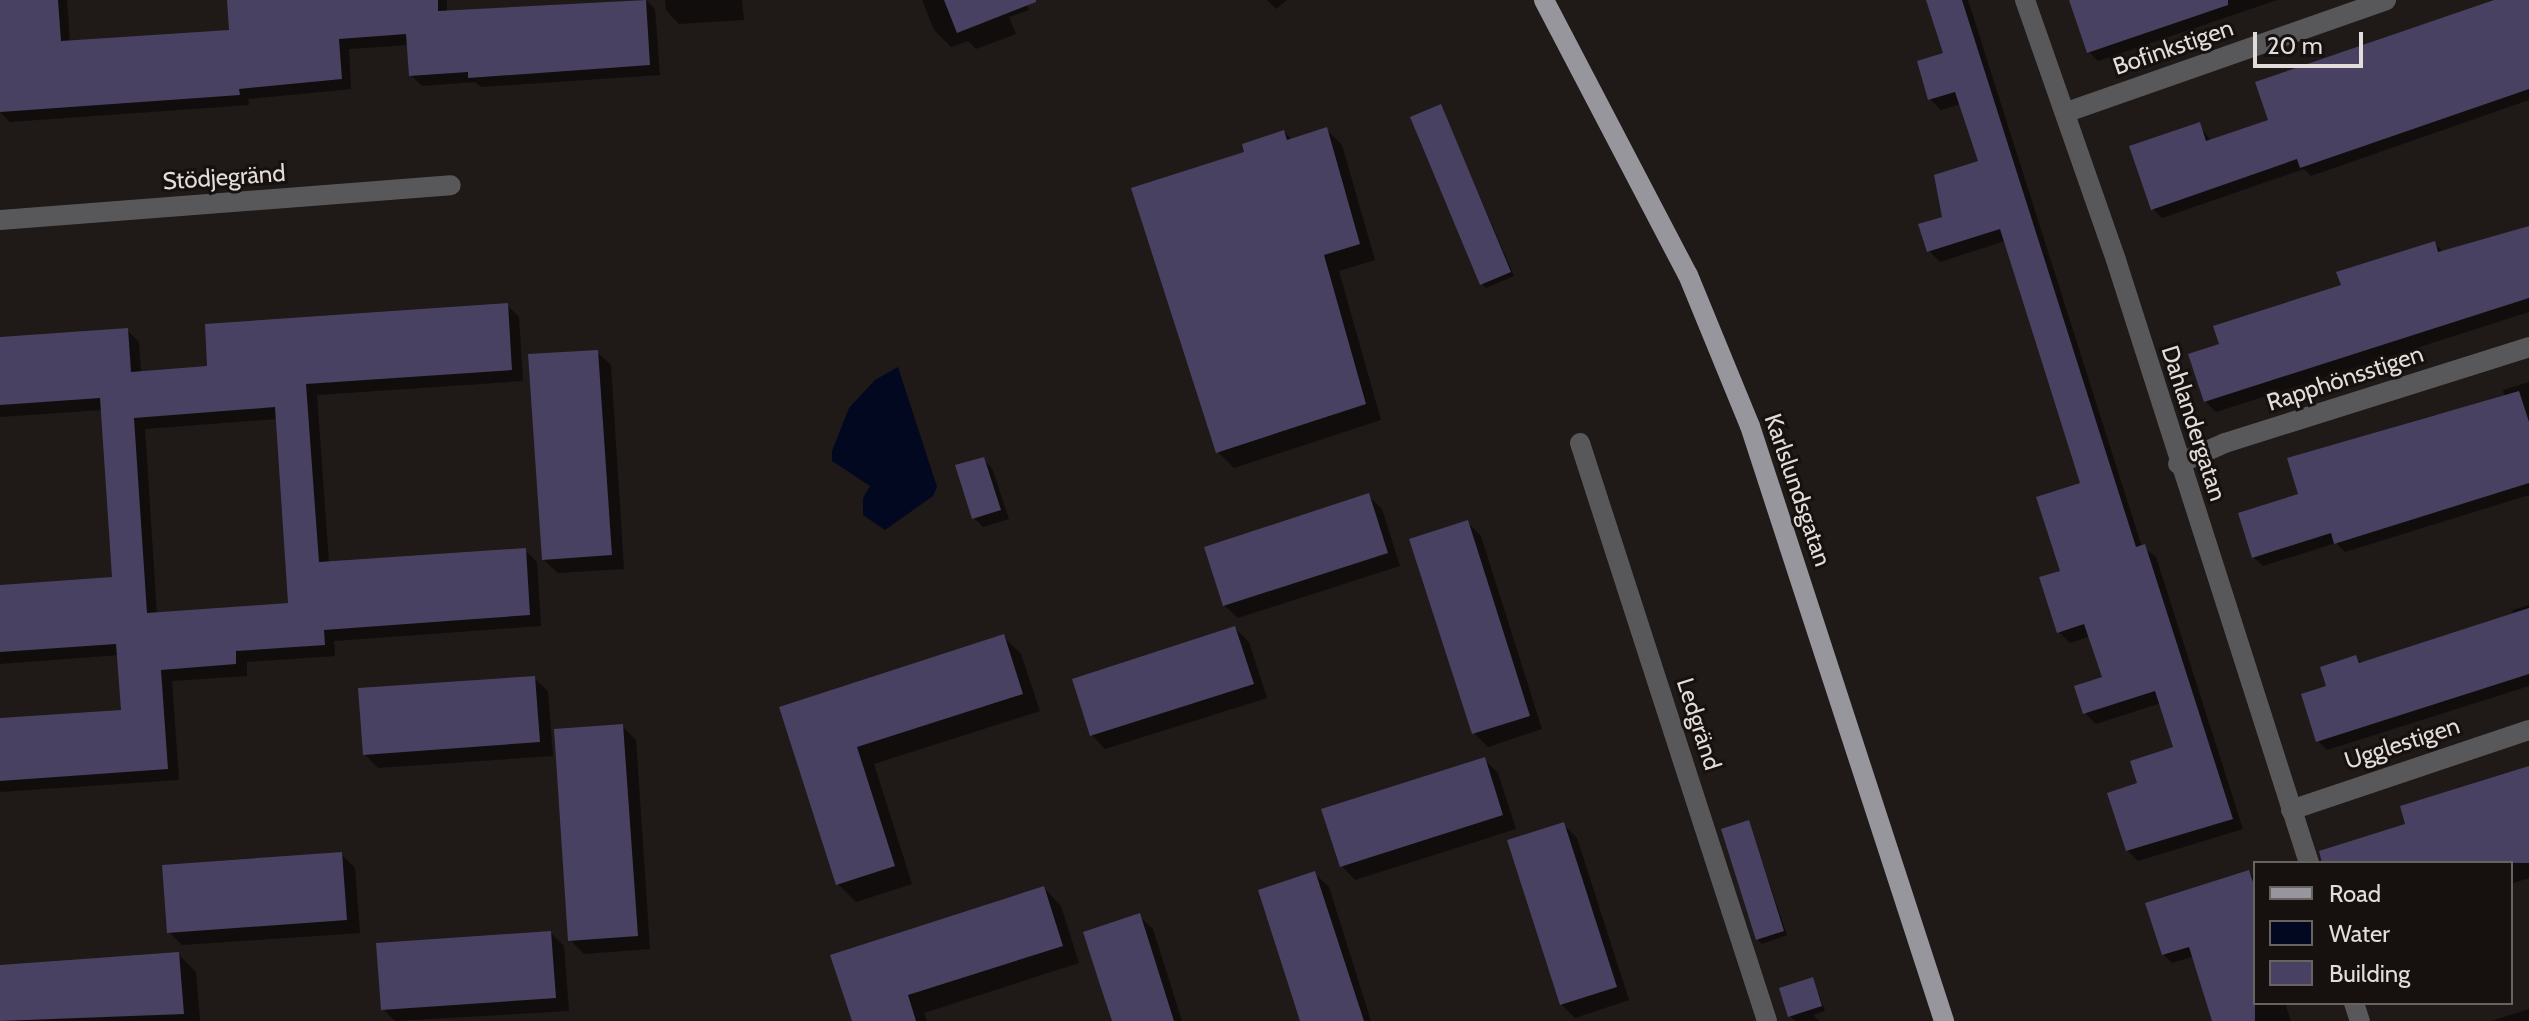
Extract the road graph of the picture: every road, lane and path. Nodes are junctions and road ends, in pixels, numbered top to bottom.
1 (1544, 0) edge
2 (2025, 0) edge
3 (2386, 0) edge
4 (2067, 112) junction
5 (451, 185) dead end
6 (0, 220) edge
7 (2529, 347) edge
8 (1580, 443) dead end
9 (2178, 464) junction
10 (2529, 730) edge
11 (2291, 810) junction
12 (2308, 861) edge
13 (1767, 1021) edge
14 (1944, 1021) edge

1 - 14 main road, Karlslundsgatan
2 - 4 street, Dahlandergatan
3 - 4 street, Bofinkstigen
4 - 9 street, Dahlandergatan
5 - 6 street, Stödjegränd
7 - 9 street, Rapphönsstigen
8 - 13 street, Ledgränd
9 - 11 street, Dahlandergatan
10 - 11 street, Ugglestigen
11 - 12 street, Dahlandergatan

